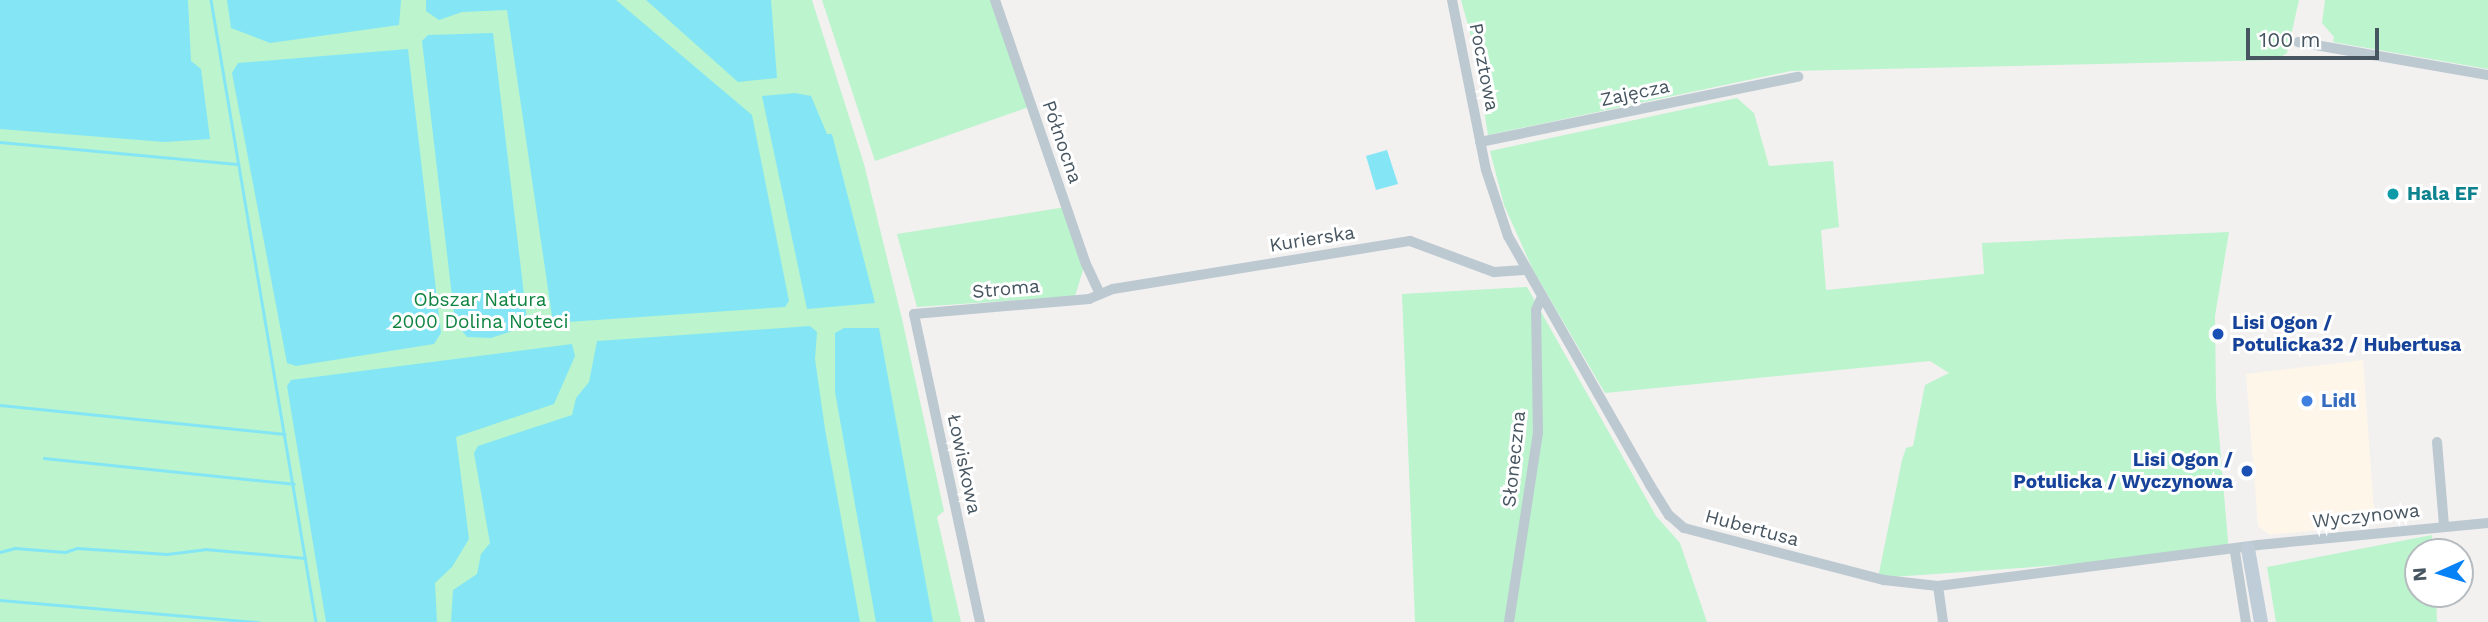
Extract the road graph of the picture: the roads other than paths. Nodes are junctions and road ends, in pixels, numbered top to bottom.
1 (995, 0) edge
2 (1452, 0) edge
3 (2298, 42) dead end
4 (2488, 75) edge
5 (1798, 77) dead end
6 (1480, 142) junction
7 (1524, 270) junction
8 (1100, 293) junction
9 (1541, 299) junction
10 (914, 314) joint
11 (2437, 442) dead end
12 (2488, 523) edge
13 (2444, 526) junction
14 (2241, 551) junction
15 (1938, 586) junction
16 (980, 622) edge
17 (1509, 622) edge
18 (1943, 622) edge
19 (2246, 622) edge
20 (2261, 622) edge

1 - 8 street, Północna
2 - 6 street, Pocztowa
3 - 4 street
5 - 6 street, Zajęcza
6 - 7 street, Hubertusa
7 - 8 street, Kurierska
7 - 9 street, Hubertusa
8 - 10 street, Stroma
9 - 15 street, Hubertusa
9 - 17 street, Słoneczna
10 - 16 street, Łowiskowa
11 - 13 street
12 - 13 street, Wyczynowa
13 - 14 street, Wyczynowa
14 - 15 street, Hubertusa
14 - 19 street
14 - 20 street
15 - 18 street

